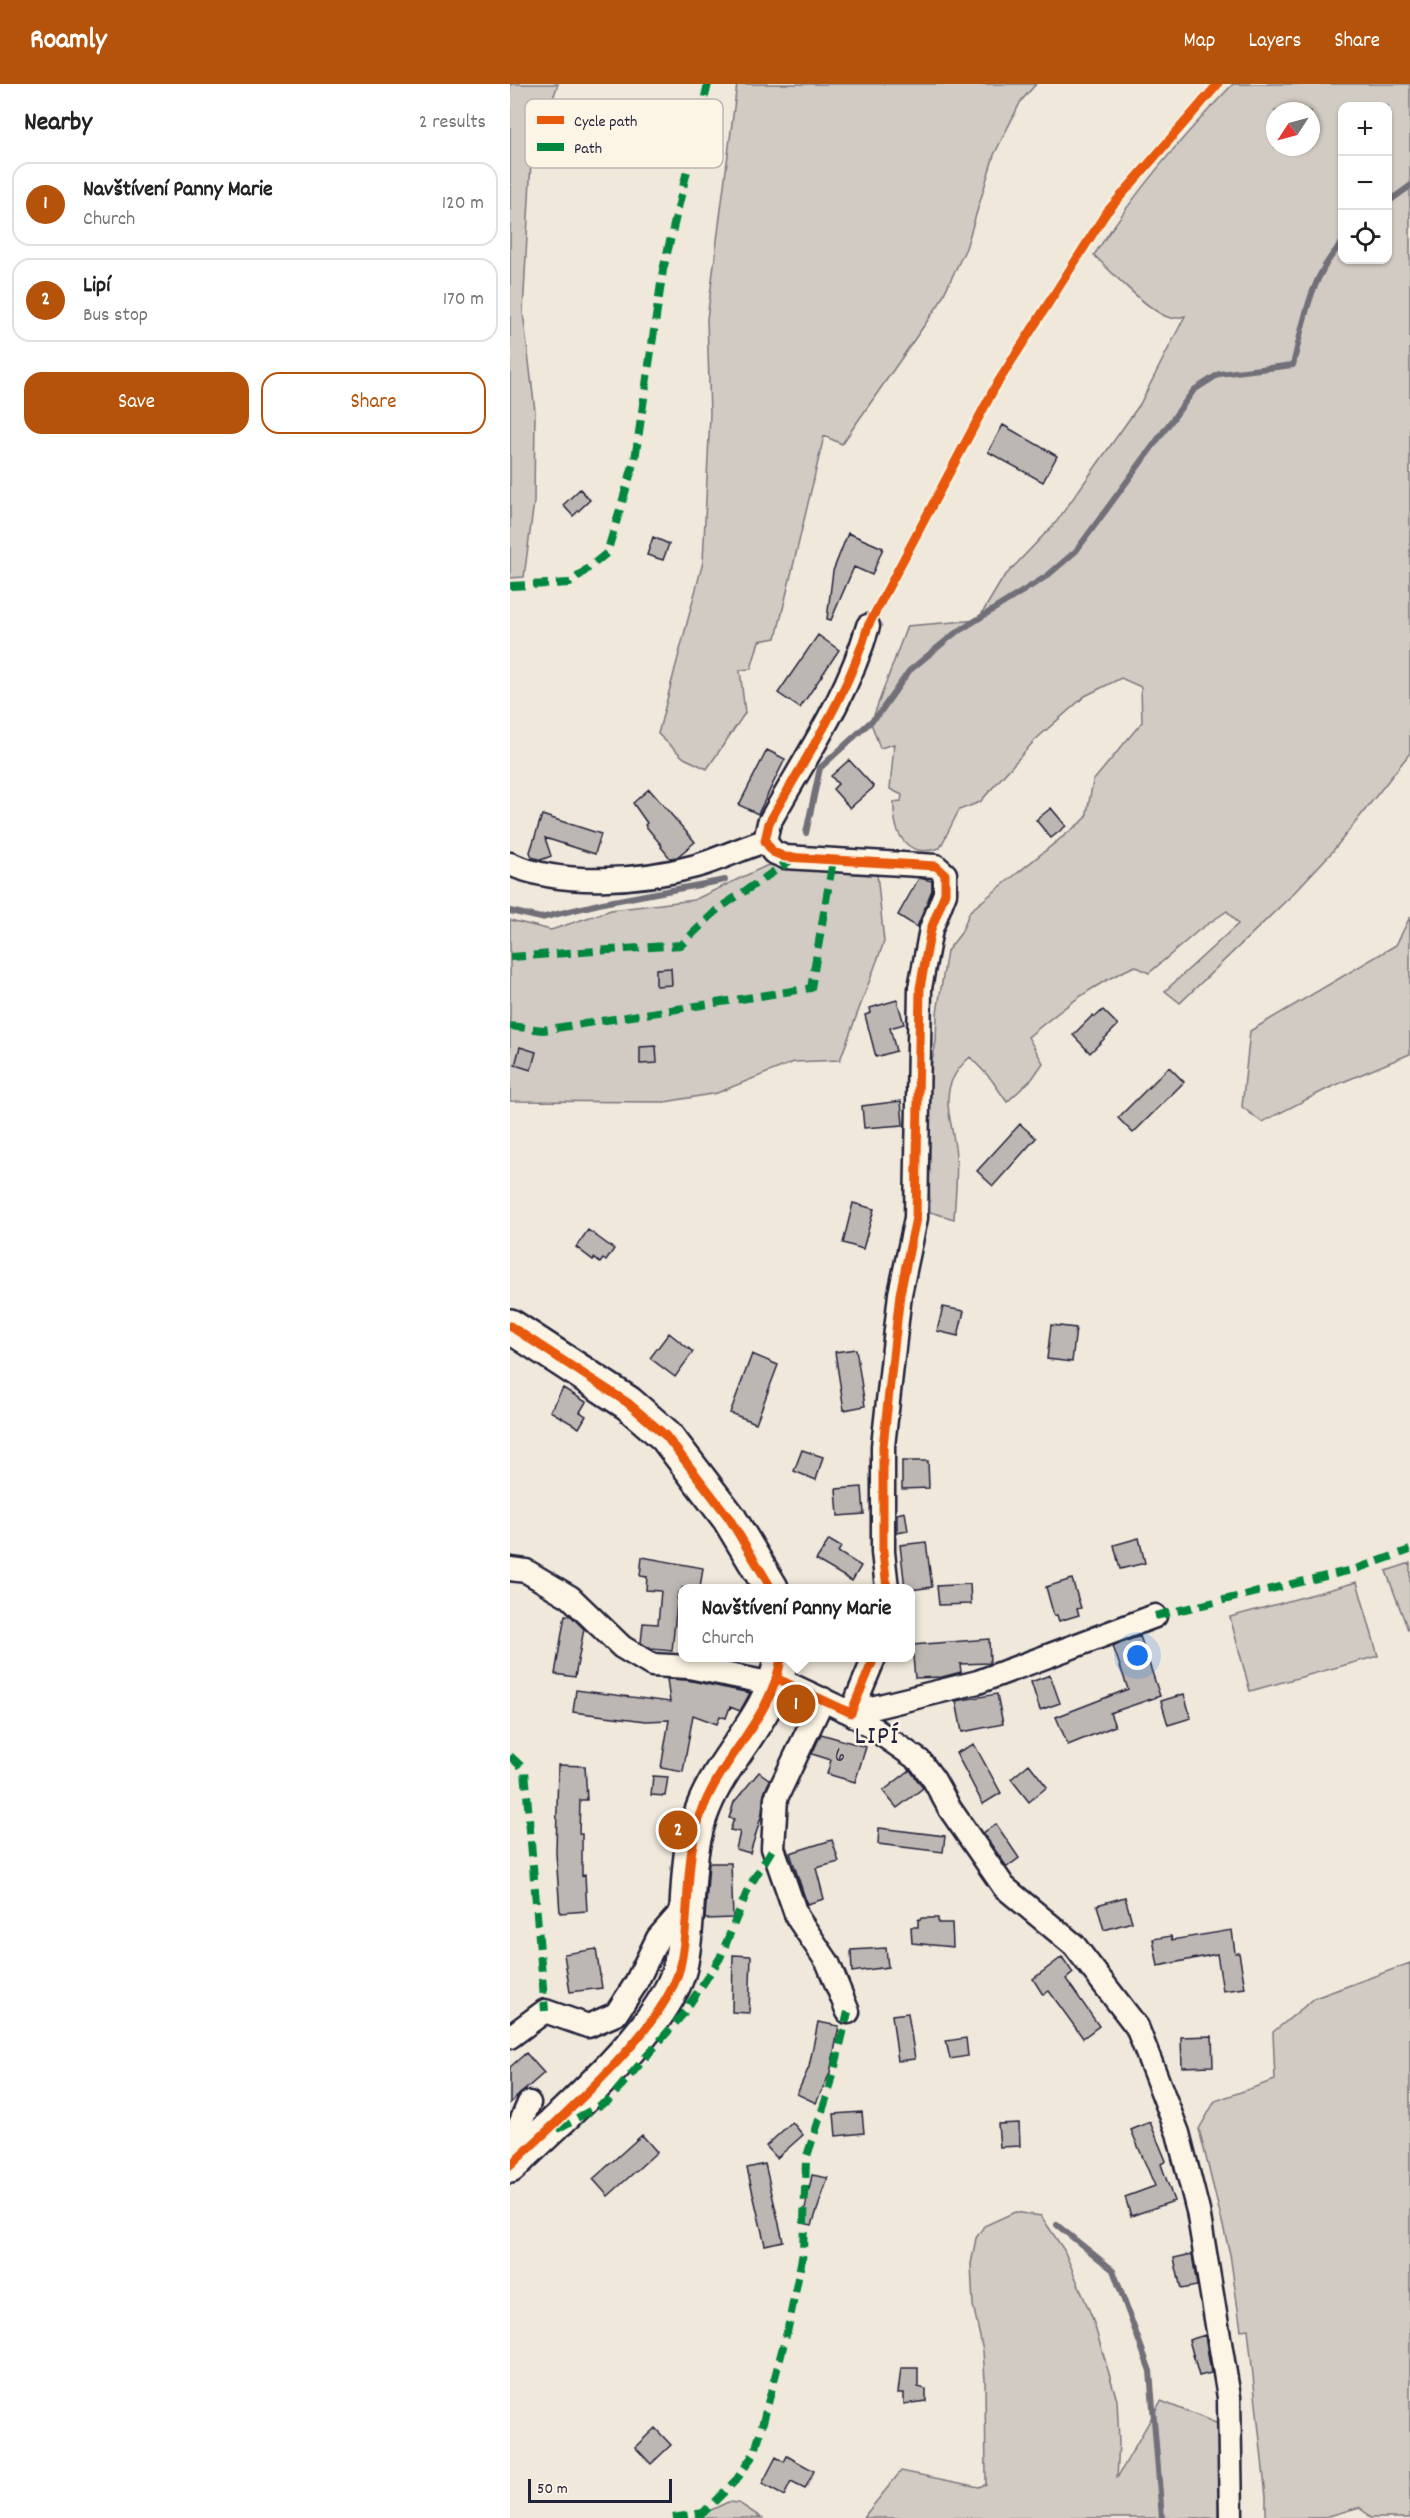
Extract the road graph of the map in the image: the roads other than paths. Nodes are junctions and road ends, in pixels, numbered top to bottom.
1 (868, 626) dead end
2 (765, 841) junction
3 (510, 864) edge
4 (510, 1326) edge
5 (510, 1569) edge
6 (769, 1584) edge
7 (886, 1584) edge
8 (1155, 1616) dead end
9 (872, 1662) edge
10 (777, 1673) edge
11 (823, 1699) junction
12 (851, 1713) junction
13 (687, 1904) junction
14 (848, 2012) dead end
15 (510, 2037) edge
16 (529, 2103) dead end
17 (510, 2148) edge
18 (510, 2166) edge
19 (1231, 2518) edge

1 - 2 street
2 - 3 street
2 - 7 street
4 - 6 street
5 - 10 street
8 - 12 street
9 - 12 street
10 - 11 street
10 - 13 street
11 - 12 street
11 - 14 street
12 - 19 street
13 - 15 street
13 - 18 street
16 - 17 street

